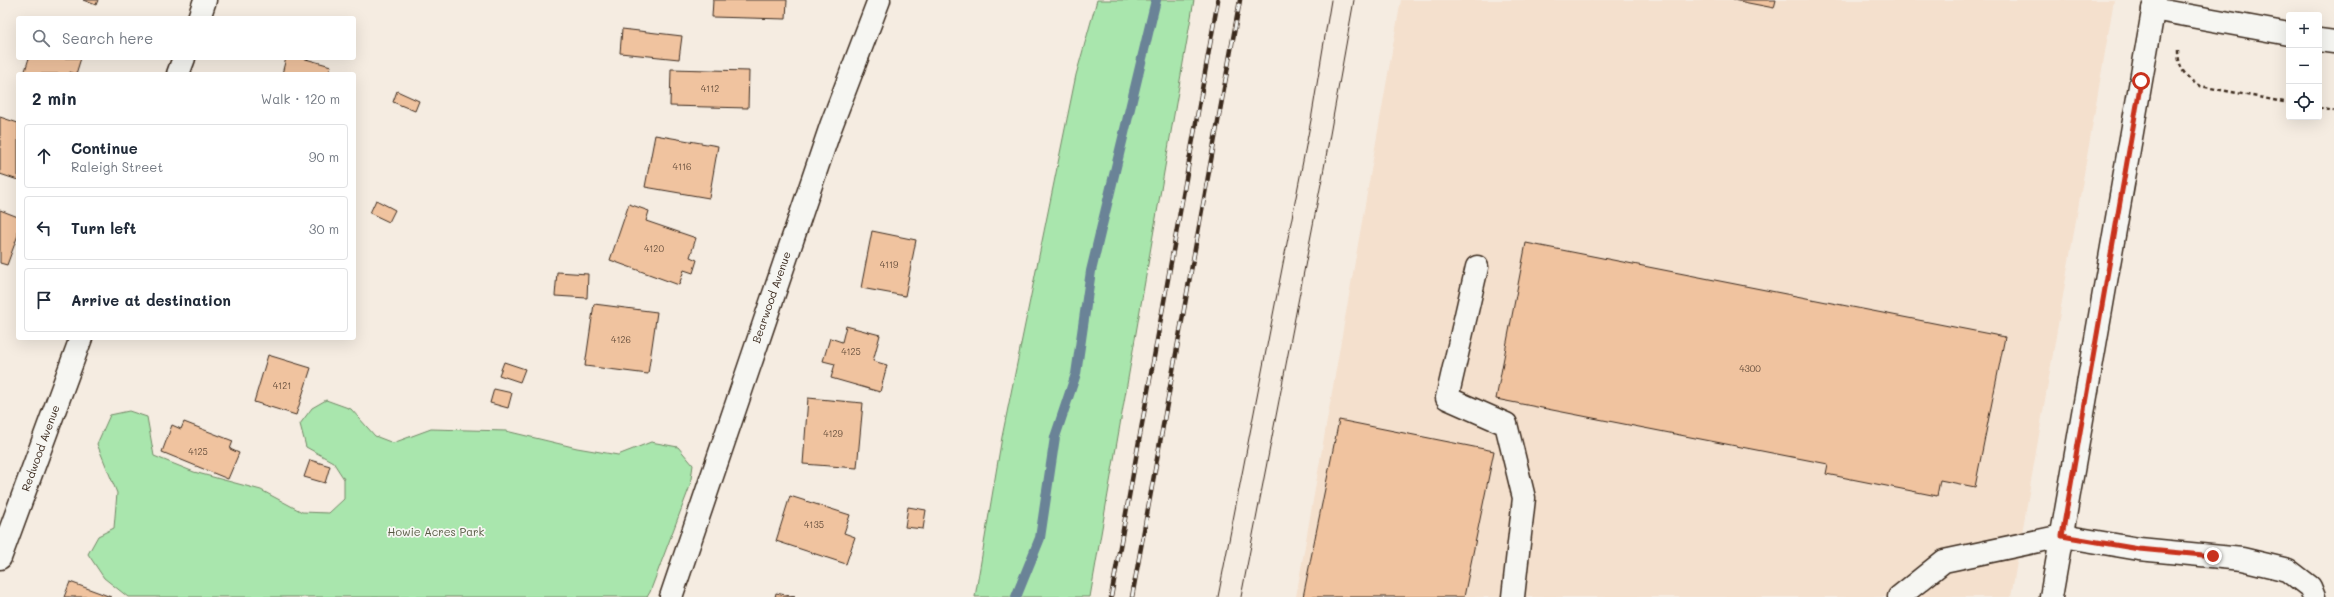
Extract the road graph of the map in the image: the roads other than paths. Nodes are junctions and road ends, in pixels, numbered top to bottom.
1 (205, 0) edge
2 (878, 0) edge
3 (2154, 5) edge
4 (199, 16) edge
5 (2286, 33) edge
6 (2322, 40) edge
7 (2334, 42) edge
8 (183, 60) edge
9 (179, 72) edge
10 (1477, 268) dead end
11 (80, 340) edge
12 (2062, 536) junction
13 (0, 558) edge
14 (671, 597) edge
15 (1513, 597) edge
16 (1899, 597) edge
17 (2051, 597) edge
18 (2314, 597) edge

1 - 4 street
2 - 14 street, Bearwood Avenue
3 - 5 street
3 - 12 street
6 - 7 street
8 - 9 street
10 - 15 street
11 - 13 street, Redwood Avenue
12 - 16 street
12 - 17 street
12 - 18 street

